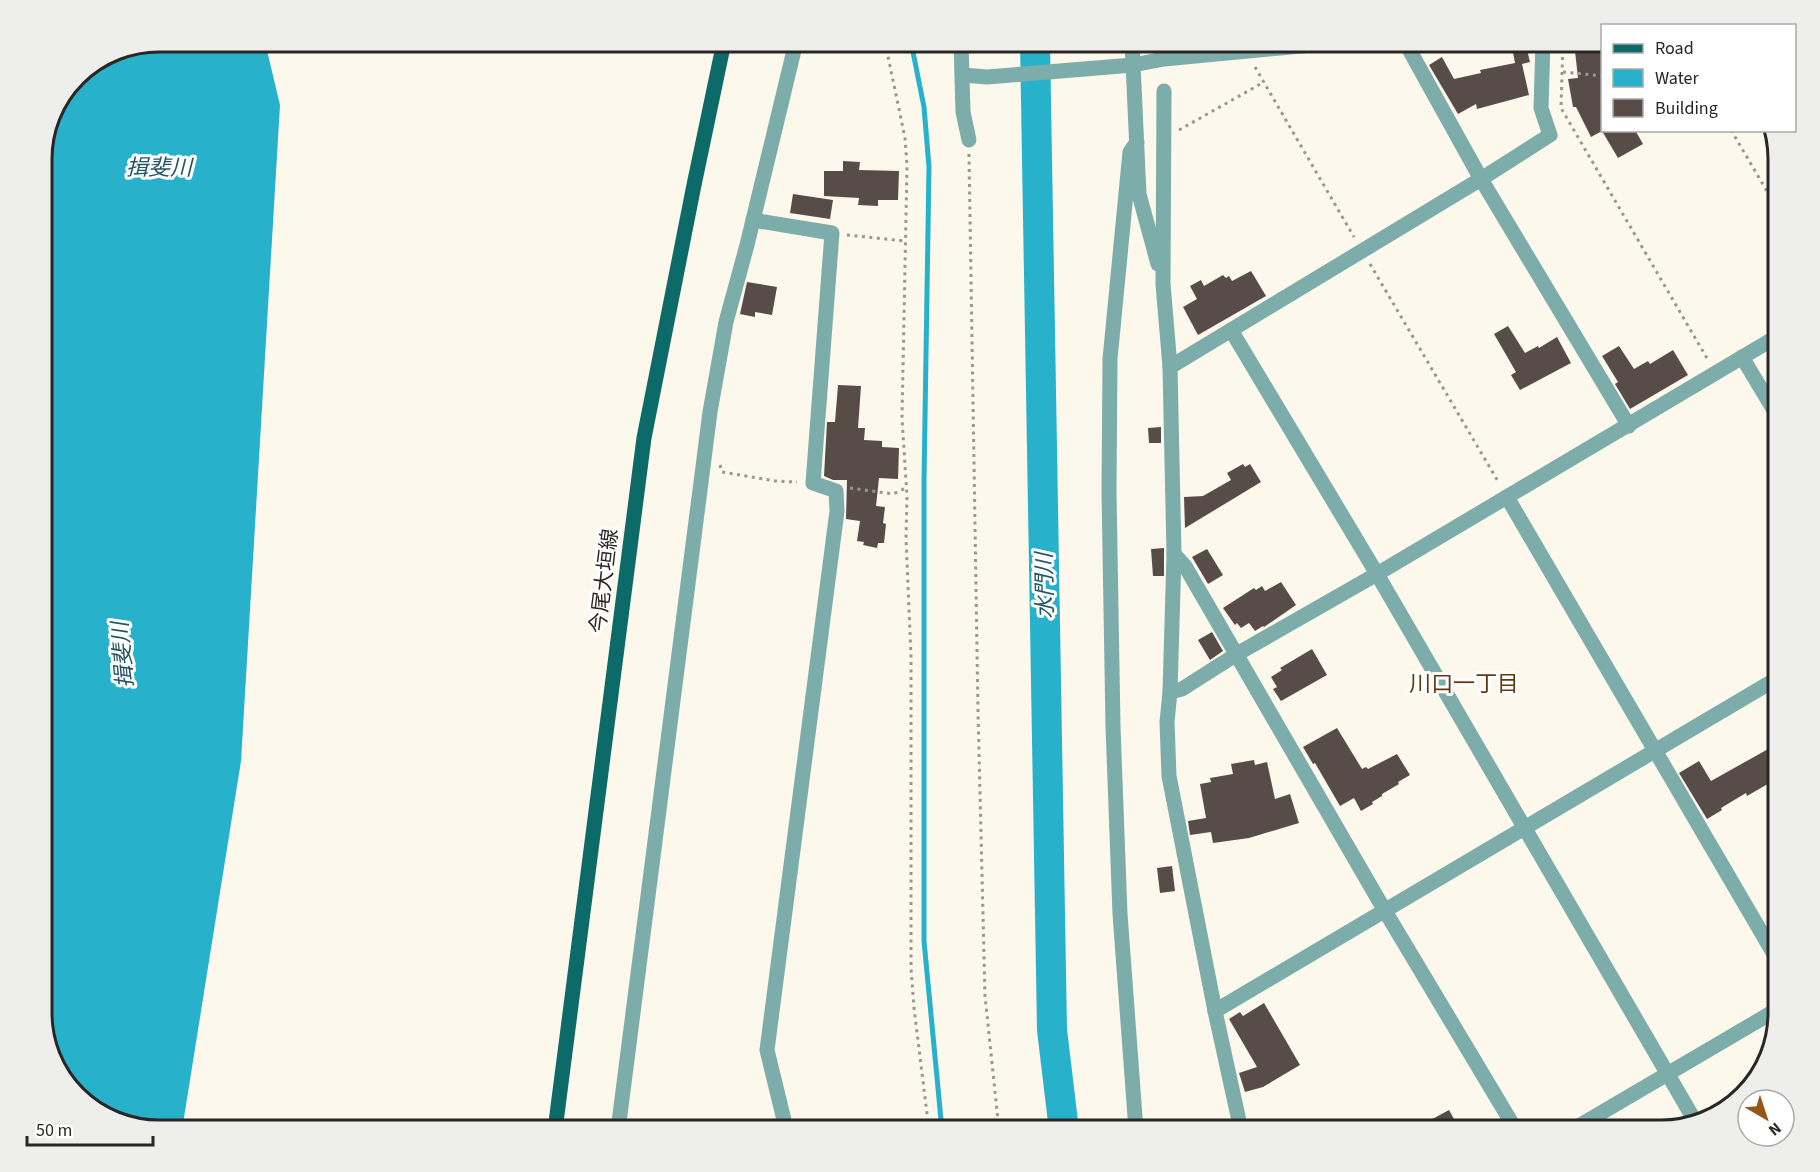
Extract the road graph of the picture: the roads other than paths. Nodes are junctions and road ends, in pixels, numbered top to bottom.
1 (962, 52) edge
2 (1132, 52) edge
3 (1243, 52) edge
4 (1411, 52) edge
5 (1543, 52) edge
6 (722, 53) edge
7 (793, 53) edge
8 (1133, 65) junction
9 (963, 75) junction
10 (1164, 91) dead end
11 (969, 140) road end
12 (1137, 142) junction
13 (1481, 179) junction
14 (753, 220) junction
15 (1163, 284) junction
16 (1231, 330) junction
17 (1768, 342) edge
18 (1742, 357) junction
19 (1170, 367) junction
20 (1768, 400) edge
21 (1629, 426) junction
22 (1507, 497) junction
23 (1174, 554) junction
24 (1377, 574) junction
25 (1237, 654) junction
26 (1768, 684) edge
27 (1170, 692) junction
28 (1654, 750) junction
29 (1525, 827) junction
30 (1385, 911) junction
31 (1768, 945) edge
32 (1215, 1011) junction
33 (1768, 1015) edge
34 (1667, 1074) junction
35 (1691, 1115) edge
36 (556, 1120) edge
37 (619, 1120) edge
38 (784, 1120) edge
39 (1135, 1120) edge
40 (1239, 1120) edge
41 (1510, 1120) edge
42 (1589, 1120) edge

1 - 9 street
2 - 8 street
3 - 8 street
4 - 13 street
5 - 13 street
6 - 36 main road, 今尾大垣線
7 - 14 street
8 - 9 street
8 - 12 street
9 - 11 street
10 - 15 street
12 - 15 street
12 - 39 street
13 - 16 street
13 - 21 street
14 - 37 street
14 - 38 street
15 - 19 street
16 - 19 street
16 - 24 street
17 - 18 street
18 - 20 street
18 - 21 street
19 - 23 street
21 - 22 street
22 - 24 street
22 - 28 street
23 - 25 street
23 - 27 street
24 - 25 street
24 - 29 street
25 - 27 street
25 - 30 street
26 - 28 street
27 - 32 street
28 - 29 street
28 - 31 street
29 - 30 street
29 - 34 street
30 - 32 street
30 - 41 street
32 - 40 street
33 - 34 street
34 - 35 street
34 - 42 street

